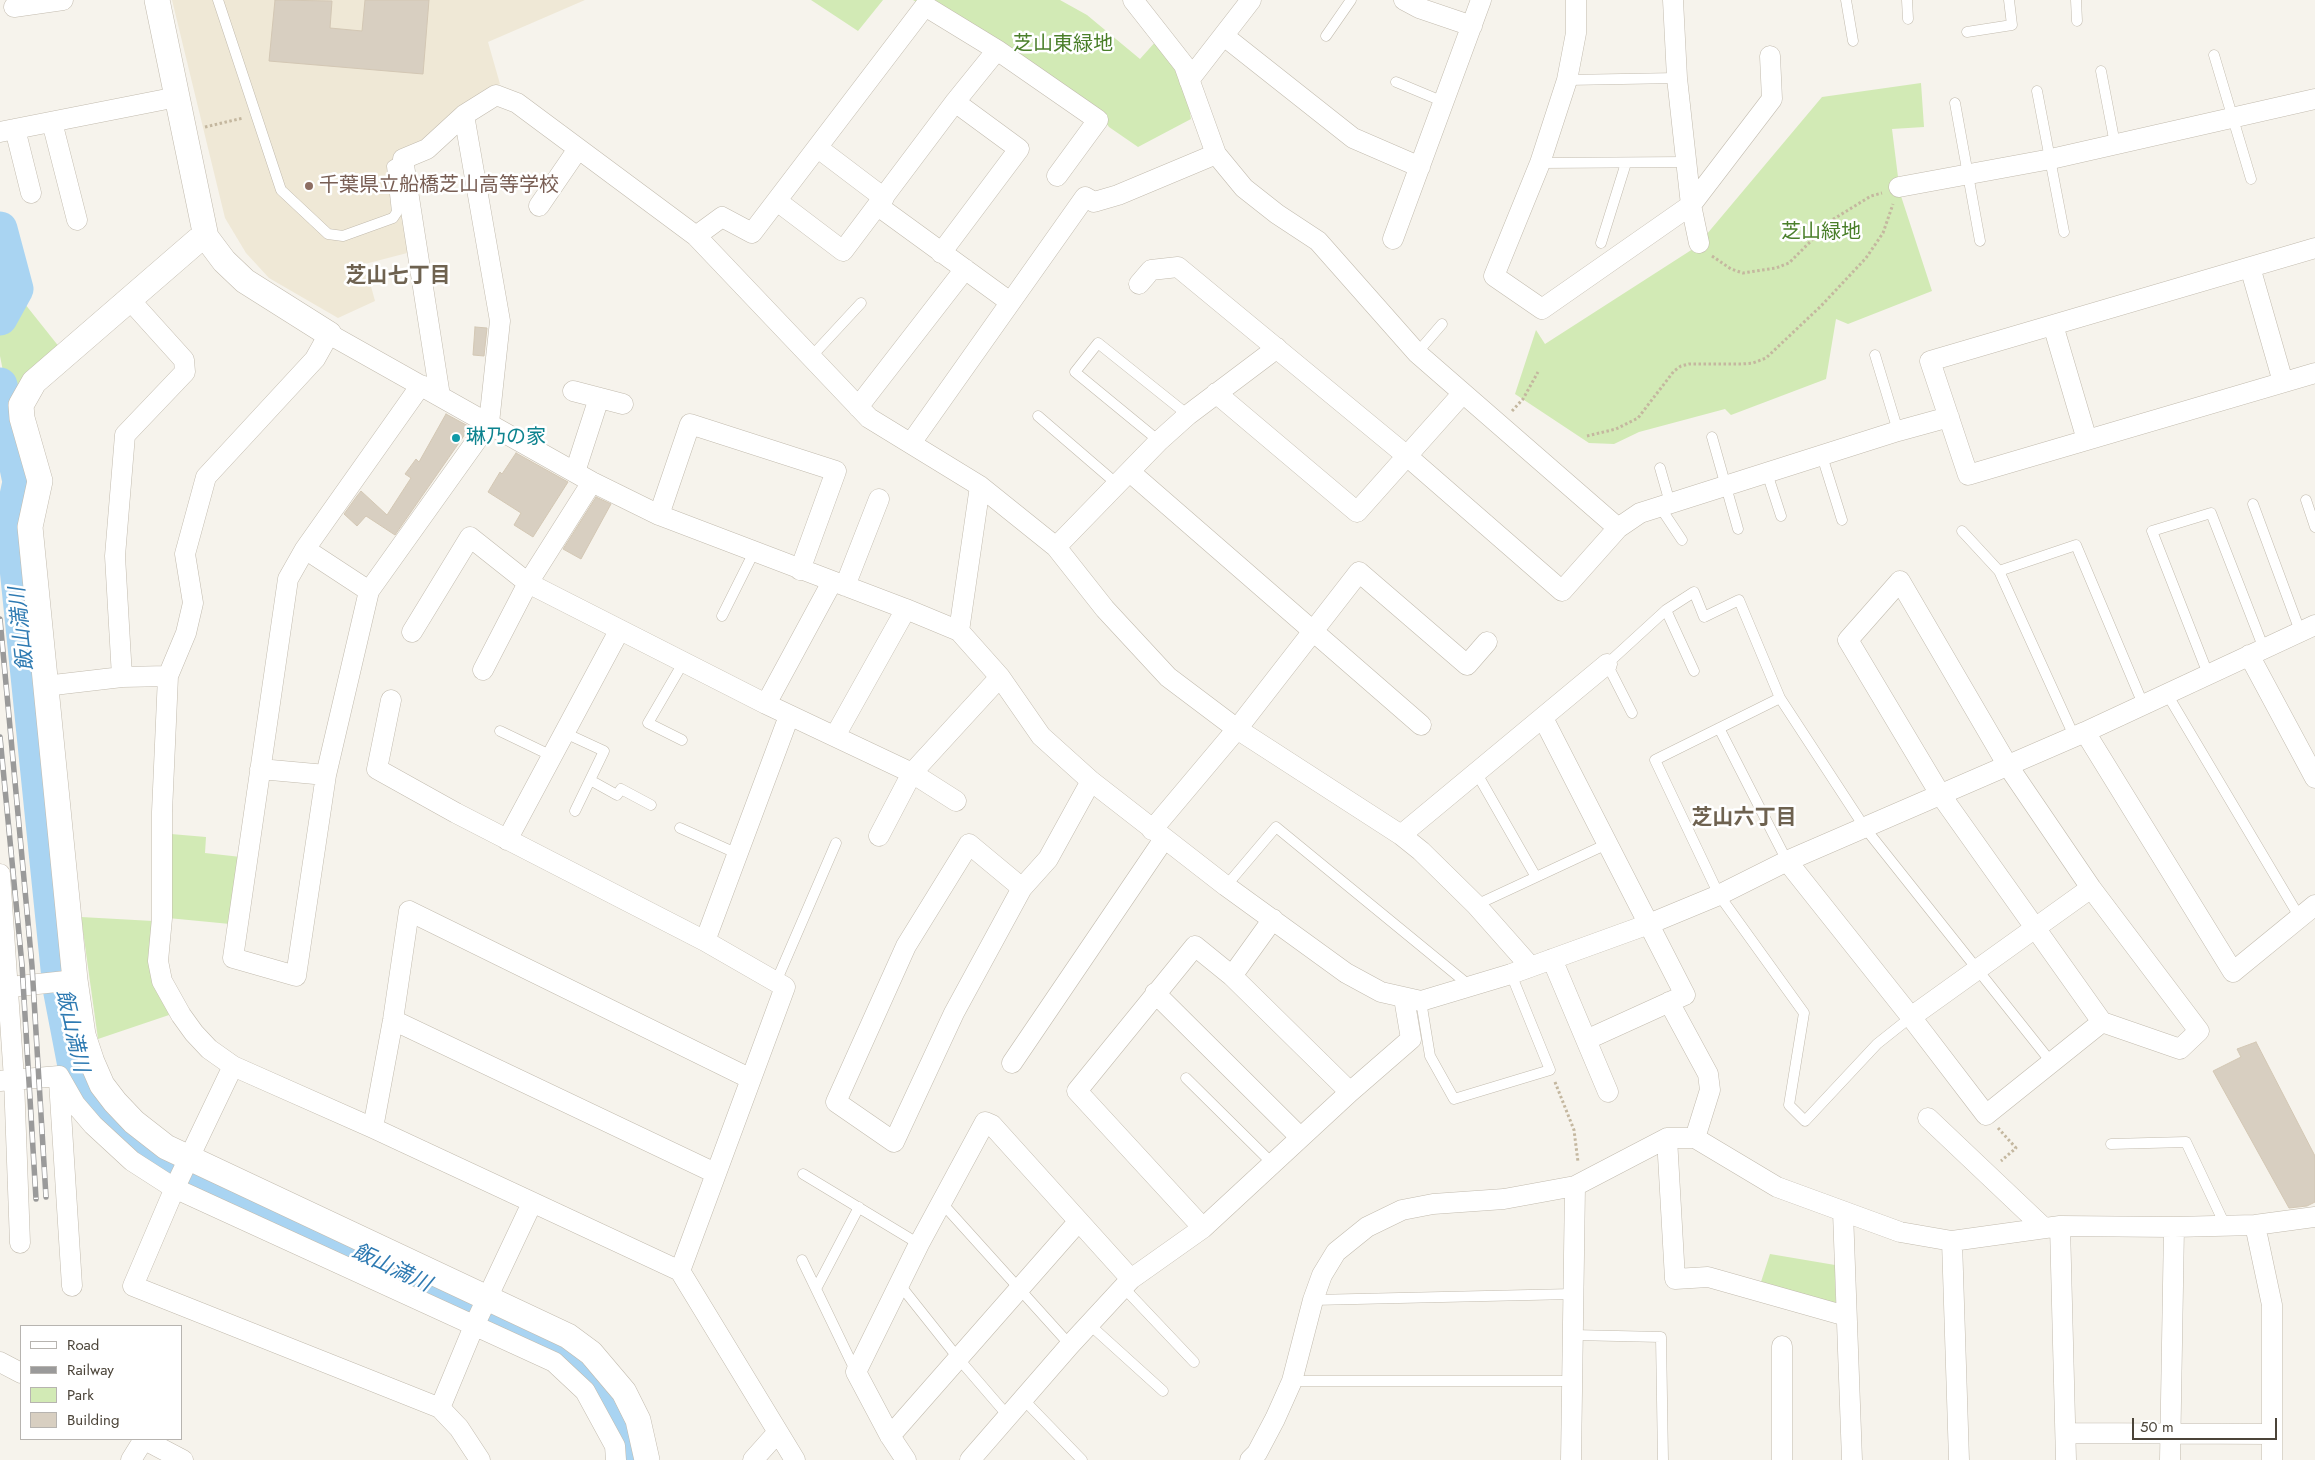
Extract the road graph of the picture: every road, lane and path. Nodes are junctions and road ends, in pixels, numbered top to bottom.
1 (63, 0) edge
2 (157, 0) edge
3 (218, 0) edge
4 (1133, 0) edge
5 (1251, 0) edge
6 (1351, 0) edge
7 (1404, 0) edge
8 (1481, 0) edge
9 (1576, 0) edge
10 (1673, 0) edge
11 (1846, 0) edge
12 (1907, 0) edge
13 (2009, 0) edge
14 (2076, 0) edge
15 (14, 7) dead end
16 (1908, 19) dead end
17 (2077, 21) dead end
18 (1472, 26) junction
19 (1968, 32) dead end
20 (1224, 36) junction
21 (1326, 36) dead end
22 (1853, 41) dead end
23 (997, 50) junction
24 (2214, 55) dead end
25 (1770, 56) dead end
26 (2101, 71) dead end
27 (1677, 78) junction
28 (1190, 80) junction
29 (1567, 80) junction
30 (1396, 82) dead end
31 (2037, 91) dead end
32 (177, 97) junction
33 (2315, 99) edge
34 (955, 102) junction
35 (1444, 102) junction
36 (1955, 103) dead end
37 (464, 115) junction
38 (256, 116) junction
39 (2233, 119) junction
40 (52, 122) junction
41 (197, 129) dead end
42 (7, 131) edge
43 (2115, 144) junction
44 (818, 148) junction
45 (578, 149) junction
46 (1216, 154) junction
47 (403, 159) junction
48 (2051, 159) junction
49 (1687, 162) junction
50 (1540, 163) junction
51 (1626, 163) junction
52 (1420, 167) junction
53 (1966, 173) junction
54 (1057, 176) dead end
55 (2251, 179) dead end
56 (1899, 187) junction
57 (31, 193) dead end
58 (777, 201) junction
59 (881, 202) junction
60 (1692, 205) junction
61 (539, 206) dead end
62 (77, 220) dead end
63 (2064, 232) dead end
64 (696, 236) junction
65 (206, 237) junction
66 (1393, 239) dead end
67 (1980, 241) dead end
68 (1601, 243) dead end
69 (1699, 244) joint
70 (2315, 248) edge
71 (941, 253) junction
72 (2250, 266) junction
73 (964, 269) junction
74 (1139, 284) dead end
75 (129, 299) junction
76 (1010, 302) junction
77 (861, 303) dead end
78 (1442, 324) dead end
79 (2054, 325) junction
80 (329, 334) junction
81 (1277, 348) junction
82 (1417, 353) junction
83 (1875, 355) dead end
84 (812, 357) junction
85 (1538, 372) dead end
86 (2315, 373) edge
87 (2283, 382) junction
88 (421, 385) junction
89 (573, 391) dead end
90 (1216, 393) junction
91 (1463, 393) junction
92 (440, 396) junction
93 (599, 398) junction
94 (623, 404) dead end
95 (858, 407) junction
96 (1188, 415) junction
97 (1038, 416) dead end
98 (1949, 418) junction
99 (489, 423) junction
100 (1501, 425) junction
101 (1898, 431) junction
102 (1587, 436) dead end
103 (1712, 437) dead end
104 (2087, 440) junction
105 (1159, 441) junction
106 (911, 442) junction
107 (1407, 456) junction
108 (1822, 456) junction
109 (1660, 468) dead end
110 (1767, 473) junction
111 (583, 477) junction
112 (1124, 478) junction
113 (1726, 485) junction
114 (980, 486) junction
115 (878, 499) dead end
116 (2306, 500) dead end
117 (2252, 504) dead end
118 (1665, 505) junction
119 (659, 515) junction
120 (1781, 516) dead end
121 (1842, 520) dead end
122 (2315, 527) edge
123 (1618, 528) junction
124 (1738, 529) dead end
125 (1962, 531) dead end
126 (1682, 540) dead end
127 (1056, 547) junction
128 (305, 550) junction
129 (754, 552) junction
130 (800, 570) junction
131 (1999, 571) junction
132 (528, 583) junction
133 (839, 584) junction
134 (369, 592) junction
135 (906, 609) junction
136 (1666, 610) junction
137 (722, 616) dead end
138 (2308, 628) edge
139 (619, 631) junction
140 (959, 631) junction
141 (1313, 631) junction
142 (412, 632) dead end
143 (1487, 642) dead end
144 (2256, 652) junction
145 (683, 663) junction
146 (1607, 664) junction
147 (483, 670) dead end
148 (1694, 671) dead end
149 (2208, 674) junction
150 (168, 676) junction
151 (122, 677) junction
152 (1000, 677) junction
153 (45, 686) junction
154 (2167, 694) junction
155 (1780, 698) junction
156 (390, 700) dead end
157 (766, 704) junction
158 (2142, 704) junction
159 (1632, 712) dead end
160 (789, 716) junction
161 (1543, 718) junction
162 (1421, 725) dead end
163 (1719, 728) junction
164 (1237, 729) junction
165 (500, 731) dead end
166 (565, 733) junction
167 (2080, 734) junction
168 (835, 736) junction
169 (682, 740) dead end
170 (552, 756) junction
171 (2008, 766) junction
172 (260, 769) junction
173 (1476, 772) junction
174 (912, 773) junction
175 (326, 775) junction
176 (2315, 778) edge
177 (590, 780) junction
178 (1091, 781) junction
179 (1940, 794) junction
180 (956, 801) dead end
181 (651, 805) dead end
182 (575, 811) dead end
183 (680, 828) dead end
184 (1865, 828) junction
185 (1158, 834) junction
186 (1401, 835) junction
187 (879, 836) dead end
188 (508, 840) junction
189 (836, 843) dead end
190 (1607, 844) junction
191 (738, 854) junction
192 (1787, 861) junction
193 (0, 874) edge
194 (1536, 877) junction
195 (1226, 886) junction
196 (1022, 888) junction
197 (2091, 888) junction
198 (1719, 895) junction
199 (1476, 905) junction
200 (2307, 912) edge
201 (1273, 919) junction
202 (1649, 924) junction
203 (2036, 927) junction
204 (706, 941) junction
205 (1552, 959) junction
206 (1530, 966) junction
207 (1976, 969) junction
208 (1511, 974) junction
209 (1232, 976) junction
210 (64, 981) junction
211 (776, 982) junction
212 (1471, 987) junction
213 (4, 988) edge
214 (1155, 993) junction
215 (1413, 1000) junction
216 (1669, 1002) junction
217 (1911, 1017) junction
218 (394, 1020) junction
219 (2102, 1022) junction
220 (1586, 1040) junction
221 (2051, 1062) junction
222 (1012, 1063) dead end
223 (233, 1066) junction
224 (1550, 1070) junction
225 (59, 1076) junction
226 (1186, 1078) dead end
227 (752, 1079) junction
228 (7, 1080) edge
229 (1350, 1092) junction
230 (1608, 1092) dead end
231 (1986, 1115) junction
232 (1928, 1118) dead end
233 (373, 1128) junction
234 (1300, 1137) junction
235 (1667, 1138) junction
236 (1695, 1138) junction
237 (2111, 1144) dead end
238 (2016, 1148) dead end
239 (1273, 1164) junction
240 (715, 1173) junction
241 (181, 1174) junction
242 (802, 1174) dead end
243 (1578, 1184) junction
244 (941, 1202) junction
245 (532, 1203) junction
246 (859, 1207) junction
247 (1843, 1212) junction
248 (2315, 1217) edge
249 (1078, 1222) junction
250 (2225, 1225) junction
251 (2256, 1225) junction
252 (2052, 1227) junction
253 (1203, 1228) junction
254 (2174, 1228) junction
255 (1952, 1241) junction
256 (20, 1243) dead end
257 (919, 1244) junction
258 (802, 1260) dead end
259 (680, 1271) junction
260 (1127, 1283) junction
261 (900, 1284) junction
262 (72, 1286) dead end
263 (816, 1289) junction
264 (1020, 1289) junction
265 (1572, 1294) junction
266 (1313, 1300) junction
267 (481, 1312) junction
268 (1846, 1316) junction
269 (1090, 1325) junction
270 (1573, 1335) junction
271 (1070, 1345) junction
272 (1782, 1346) dead end
273 (958, 1358) junction
274 (0, 1362) edge
275 (1194, 1362) dead end
276 (20, 1372) edge
277 (856, 1372) junction
278 (1292, 1381) junction
279 (1572, 1381) junction
280 (1163, 1391) dead end
281 (1023, 1399) junction
282 (440, 1408) junction
283 (1008, 1416) junction
284 (778, 1432) junction
285 (2171, 1432) junction
286 (2066, 1433) junction
287 (2272, 1434) junction
288 (890, 1436) junction
289 (143, 1440) edge
290 (146, 1440) edge
291 (130, 1460) edge
292 (183, 1460) edge
293 (480, 1460) edge
294 (616, 1460) edge
295 (647, 1460) edge
296 (754, 1460) edge
297 (795, 1460) edge
298 (906, 1460) edge
299 (970, 1460) edge
300 (1082, 1460) edge
301 (1250, 1460) edge
302 (1571, 1460) edge
303 (1663, 1460) edge
304 (1782, 1460) edge
305 (1852, 1460) edge
306 (1959, 1460) edge
307 (2066, 1460) edge
308 (2170, 1460) edge
309 (2272, 1460) edge

1 - 15 street
2 - 32 street
3 - 38 lane
4 - 28 street
5 - 20 street
6 - 21 lane
7 - 18 street
8 - 18 street
9 - 29 street
10 - 27 street
11 - 22 lane
12 - 16 lane
13 - 19 lane
14 - 17 lane
18 - 35 street
20 - 28 street
20 - 52 street
23 - 34 street
23 - 44 street
23 - 54 street
24 - 39 lane
25 - 60 street
26 - 43 lane
27 - 29 lane
27 - 49 street
28 - 46 street
29 - 50 street
30 - 35 lane
31 - 48 lane
32 - 40 street
32 - 65 street
33 - 39 street
34 - 59 street
34 - 71 street
35 - 52 street
36 - 53 lane
37 - 45 street
37 - 47 street
37 - 99 street
38 - 41 path
38 - 47 lane
39 - 43 street
39 - 55 lane
40 - 42 street
40 - 62 street
42 - 57 street
43 - 48 street
44 - 58 street
44 - 59 street
45 - 61 street
45 - 64 street
46 - 76 street
46 - 82 street
47 - 92 street
48 - 53 street
48 - 63 lane
49 - 51 lane
49 - 60 street
50 - 51 lane
50 - 60 street
51 - 68 lane
52 - 66 street
53 - 56 street
53 - 67 lane
56 - 69 path
56 - 102 path
58 - 59 street
58 - 64 street
59 - 71 street
60 - 69 street
64 - 84 street
65 - 75 street
65 - 80 street
70 - 72 street
71 - 73 street
72 - 79 street
72 - 87 street
73 - 76 street
73 - 95 street
74 - 81 street
75 - 151 street
75 - 153 street
76 - 106 street
77 - 84 lane
78 - 82 lane
79 - 98 street
79 - 104 street
80 - 88 street
80 - 150 street
81 - 90 street
81 - 107 street
82 - 91 street
83 - 101 lane
84 - 95 street
85 - 100 path
86 - 87 street
87 - 104 street
88 - 92 street
88 - 128 street
89 - 93 street
90 - 96 street
90 - 107 street
91 - 100 street
91 - 107 street
92 - 99 street
93 - 94 street
93 - 111 street
95 - 106 street
96 - 105 street
96 - 105 lane
97 - 112 lane
98 - 101 street
98 - 104 street
99 - 111 street
99 - 134 street
100 - 123 street
101 - 108 street
103 - 113 lane
105 - 112 street
106 - 114 street
107 - 123 street
108 - 110 street
108 - 121 lane
109 - 118 lane
110 - 113 street
110 - 120 lane
111 - 119 street
111 - 132 street
112 - 127 street
112 - 141 street
113 - 118 street
113 - 124 lane
114 - 127 street
114 - 140 street
115 - 133 street
116 - 122 lane
117 - 138 lane
118 - 123 street
118 - 126 lane
119 - 129 street
119 - 130 street
125 - 131 lane
127 - 164 street
128 - 134 street
128 - 172 street
129 - 130 street
129 - 137 lane
130 - 133 street
131 - 158 lane
131 - 167 lane
132 - 139 street
132 - 142 street
132 - 147 street
133 - 135 street
133 - 157 street
134 - 175 street
135 - 140 street
135 - 168 street
136 - 146 lane
136 - 148 lane
136 - 155 lane
138 - 144 street
139 - 145 street
139 - 166 street
140 - 152 street
141 - 143 street
141 - 162 street
141 - 164 street
144 - 149 street
144 - 149 lane
144 - 176 street
145 - 157 street
145 - 169 lane
146 - 159 lane
146 - 161 street
149 - 154 street
150 - 151 street
150 - 223 street
151 - 153 street
152 - 174 street
152 - 178 street
153 - 210 street
154 - 158 street
154 - 200 lane
155 - 163 lane
155 - 184 lane
156 - 188 street
157 - 160 street
158 - 167 street
160 - 168 street
160 - 191 street
161 - 173 street
161 - 190 street
163 - 192 lane
163 - 198 lane
164 - 185 street
164 - 186 street
165 - 170 lane
166 - 170 street
166 - 177 lane
167 - 171 street
167 - 200 street
168 - 174 street
170 - 188 street
171 - 179 street
171 - 179 street
171 - 197 street
172 - 175 street
172 - 175 street
173 - 186 street
173 - 194 lane
174 - 180 street
174 - 187 street
177 - 181 lane
177 - 182 lane
178 - 185 street
178 - 196 street
179 - 184 street
179 - 203 street
183 - 191 lane
184 - 192 street
184 - 207 lane
185 - 195 street
185 - 222 street
186 - 199 street
188 - 204 street
189 - 211 lane
190 - 194 lane
190 - 202 street
191 - 204 street
192 - 198 street
192 - 217 street
193 - 213 street
194 - 199 lane
195 - 201 street
195 - 212 lane
196 - 196 street
197 - 203 street
197 - 219 street
198 - 202 street
198 - 217 lane
199 - 206 street
201 - 209 street
201 - 215 street
202 - 205 street
202 - 216 street
203 - 207 street
203 - 219 street
204 - 211 street
205 - 206 street
205 - 220 street
206 - 208 street
207 - 217 street
207 - 221 lane
208 - 212 street
208 - 224 lane
209 - 214 street
209 - 229 street
210 - 213 street
210 - 241 street
211 - 227 street
212 - 215 street
213 - 228 street
214 - 234 street
214 - 253 street
215 - 224 lane
215 - 229 street
216 - 220 street
216 - 236 street
217 - 231 street
218 - 227 street
218 - 233 street
218 - 240 street
219 - 221 street
220 - 230 street
221 - 231 street
223 - 233 street
223 - 241 street
224 - 243 path
225 - 228 street
225 - 241 street
225 - 262 street
226 - 239 lane
227 - 240 street
228 - 256 street
229 - 234 street
231 - 238 path
232 - 252 street
233 - 245 street
234 - 239 street
235 - 236 street
235 - 243 street
235 - 268 street
236 - 247 street
237 - 250 lane
239 - 253 street
240 - 259 street
241 - 267 street
241 - 282 street
242 - 246 lane
243 - 265 street
243 - 266 street
244 - 249 street
244 - 257 street
244 - 264 lane
245 - 259 street
245 - 267 street
246 - 257 lane
246 - 263 lane
247 - 255 street
247 - 268 street
248 - 251 street
249 - 260 street
249 - 264 street
250 - 251 street
250 - 254 street
251 - 287 street
252 - 254 street
252 - 255 street
252 - 286 street
253 - 260 street
254 - 285 street
255 - 306 street
257 - 261 street
258 - 263 lane
259 - 284 street
260 - 269 street
260 - 275 lane
261 - 273 lane
261 - 277 street
263 - 277 lane
264 - 271 lane
264 - 273 street
265 - 266 lane
265 - 270 street
266 - 278 street
267 - 282 street
267 - 294 street
267 - 295 street
268 - 305 street
269 - 271 street
269 - 280 lane
270 - 279 street
270 - 303 lane
271 - 281 street
272 - 304 street
273 - 283 lane
273 - 288 street
274 - 276 street
277 - 288 street
278 - 279 lane
278 - 301 street
279 - 302 street
281 - 283 street
281 - 300 lane
282 - 293 street
283 - 299 street
284 - 296 street
284 - 297 street
285 - 286 street
285 - 287 street
285 - 308 street
286 - 307 street
287 - 309 street
288 - 298 street
289 - 291 street
290 - 292 street

